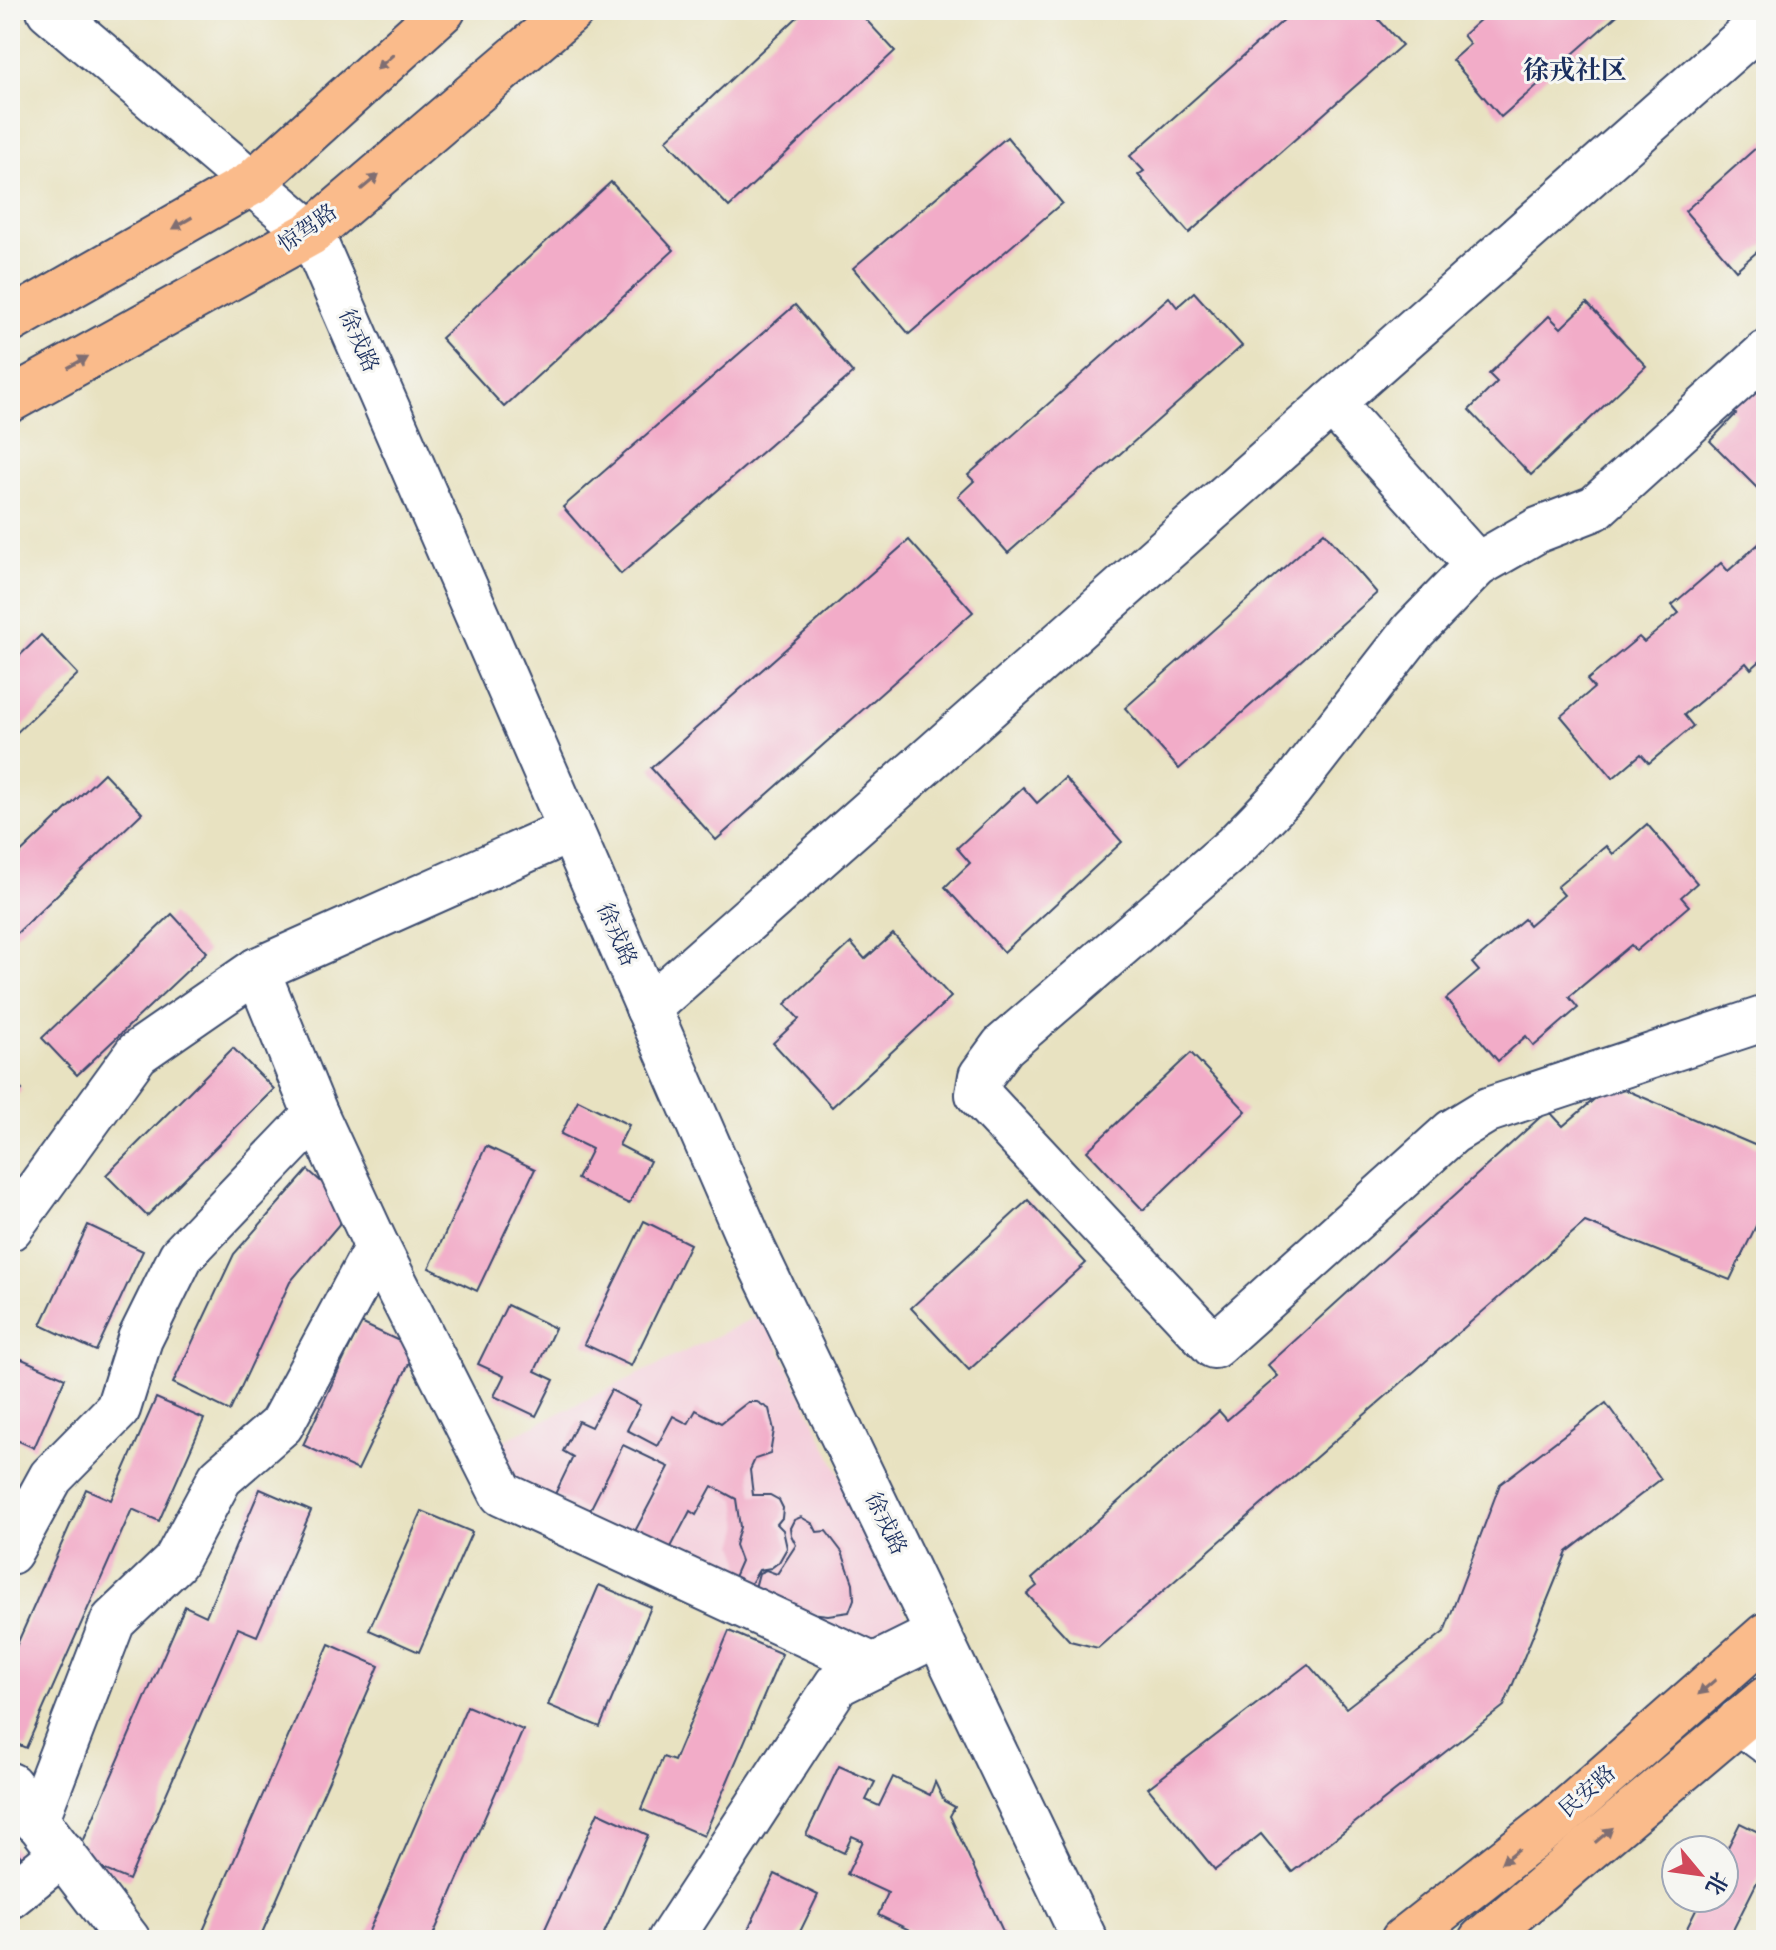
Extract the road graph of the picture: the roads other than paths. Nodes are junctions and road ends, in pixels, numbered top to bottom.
1 (49, 10) edge
2 (443, 10) edge
3 (572, 10) edge
4 (1766, 19) edge
5 (252, 183) junction
6 (311, 233) junction
7 (10, 321) edge
8 (1766, 353) edge
9 (10, 400) edge
10 (1332, 403) junction
11 (1477, 565) junction
12 (571, 830) junction
13 (257, 970) junction
14 (648, 1008) junction
15 (1766, 1018) edge
16 (316, 1115) junction
17 (10, 1228) edge
18 (377, 1247) junction
19 (10, 1552) edge
20 (938, 1634) junction
21 (1766, 1635) edge
22 (874, 1666) junction
23 (1757, 1720) edge
24 (10, 1785) edge
25 (49, 1837) junction
26 (10, 1896) edge
27 (128, 1940) edge
28 (670, 1940) edge
29 (1085, 1940) edge
30 (1403, 1940) edge
31 (1481, 1940) edge

1 - 5 street, 徐戎路
2 -> 5 main road
6 -> 3 main road, 惊驾路
4 - 10 street
5 - 6 street, 徐戎路
5 -> 7 main road
9 -> 6 main road, 惊驾路
6 - 12 street, 徐戎路
8 - 11 street
10 - 11 street
10 - 14 street
11 - 15 street
12 - 13 street
12 - 14 street, 徐戎路
13 - 16 street
13 - 17 street
14 - 20 street, 徐戎路
16 - 18 street
16 - 19 street
18 - 22 street
18 - 25 street
20 - 22 street
20 - 29 street, 徐戎路
21 -> 30 main road, 民安路
22 - 28 street
31 -> 23 main road, 民安路
24 - 25 street
25 - 26 street
25 - 27 street

